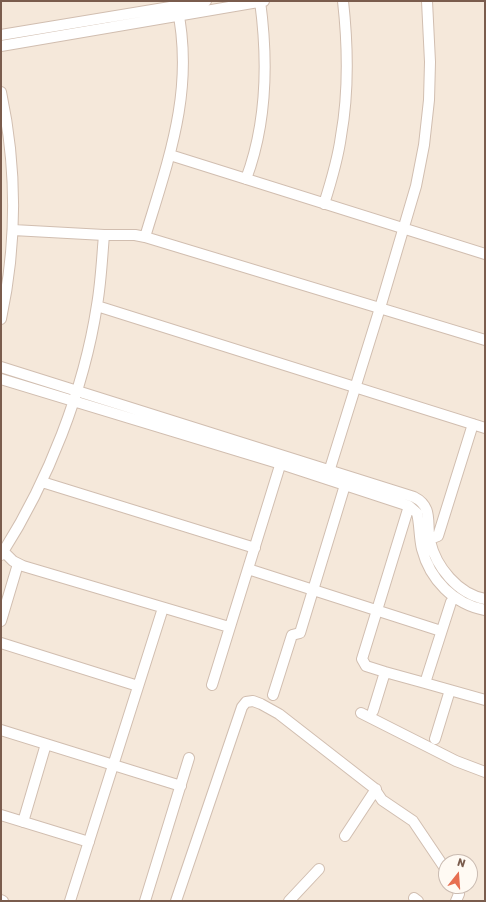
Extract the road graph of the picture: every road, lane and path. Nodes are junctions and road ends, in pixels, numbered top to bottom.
1 (206, 1) edge
2 (261, 1) edge
3 (342, 1) edge
4 (427, 1) edge
5 (178, 11) junction
6 (1, 35) edge
7 (1, 46) edge
8 (1, 92) edge
9 (170, 155) junction
10 (246, 179) junction
11 (324, 204) junction
12 (404, 229) junction
13 (13, 230) junction
14 (104, 235) junction
15 (145, 237) junction
16 (485, 254) edge
17 (97, 306) junction
18 (380, 308) junction
19 (1, 319) edge
20 (485, 340) edge
21 (1, 367) edge
22 (1, 379) edge
23 (356, 386) junction
24 (76, 396) junction
25 (473, 424) junction
26 (485, 428) edge
27 (282, 460) junction
28 (328, 475) junction
29 (42, 482) junction
30 (345, 485) junction
31 (409, 506) junction
32 (430, 539) junction
33 (255, 548) junction
34 (2, 553) edge
35 (18, 564) junction
36 (248, 569) junction
37 (313, 590) junction
38 (455, 597) junction
39 (485, 600) edge
40 (163, 608) junction
41 (376, 610) junction
42 (485, 610) edge
43 (1, 621) edge
44 (229, 628) junction
45 (441, 631) junction
46 (1, 643) edge
47 (386, 672) junction
48 (424, 683) junction
49 (212, 685) dead end
50 (138, 686) junction
51 (450, 690) junction
52 (273, 695) dead end
53 (485, 700) edge
54 (373, 712) dead end
55 (361, 713) dead end
56 (1, 730) edge
57 (435, 739) dead end
58 (46, 744) junction
59 (189, 758) dead end
60 (113, 765) junction
61 (485, 772) edge
62 (181, 786) junction
63 (376, 789) junction
64 (1, 815) edge
65 (23, 822) junction
66 (345, 836) dead end
67 (89, 842) junction
68 (438, 858) edge
69 (319, 869) dead end
70 (70, 901) edge
71 (145, 901) edge
72 (176, 901) edge
73 (289, 901) edge

1 - 5 street
2 - 5 street
2 - 10 street
3 - 11 street
4 - 12 street
5 - 6 street
5 - 7 street
5 - 9 street
8 - 13 street
9 - 10 street
9 - 15 street
10 - 11 street
11 - 12 street
12 - 16 street
12 - 18 street
13 - 14 street
13 - 19 street
14 - 15 street
14 - 17 street
15 - 18 street
17 - 23 street
17 - 24 street
18 - 20 street
18 - 23 street
21 - 24 street
22 - 24 street
23 - 25 street
23 - 28 street
24 - 27 street
24 - 29 street
25 - 26 street
25 - 32 street
27 - 28 street
27 - 33 street
28 - 30 street
28 - 32 street
29 - 33 street
29 - 34 street
30 - 31 street
30 - 37 street
31 - 38 street
31 - 41 street
32 - 39 street
33 - 36 street
34 - 35 street
35 - 40 street
35 - 43 street
36 - 37 street
36 - 44 street
37 - 41 street
37 - 52 street
38 - 42 street
38 - 45 street
40 - 44 street
40 - 50 street
41 - 45 street
41 - 47 street
44 - 49 street
45 - 48 street
46 - 50 street
47 - 48 street
47 - 54 street
48 - 51 street
50 - 60 street
51 - 53 street
51 - 57 street
55 - 61 street
56 - 58 street
58 - 60 street
58 - 65 street
59 - 62 street
60 - 62 street
60 - 67 street
62 - 71 street
63 - 66 street
63 - 68 street
63 - 72 street
64 - 65 street
65 - 67 street
67 - 70 street
69 - 73 street

